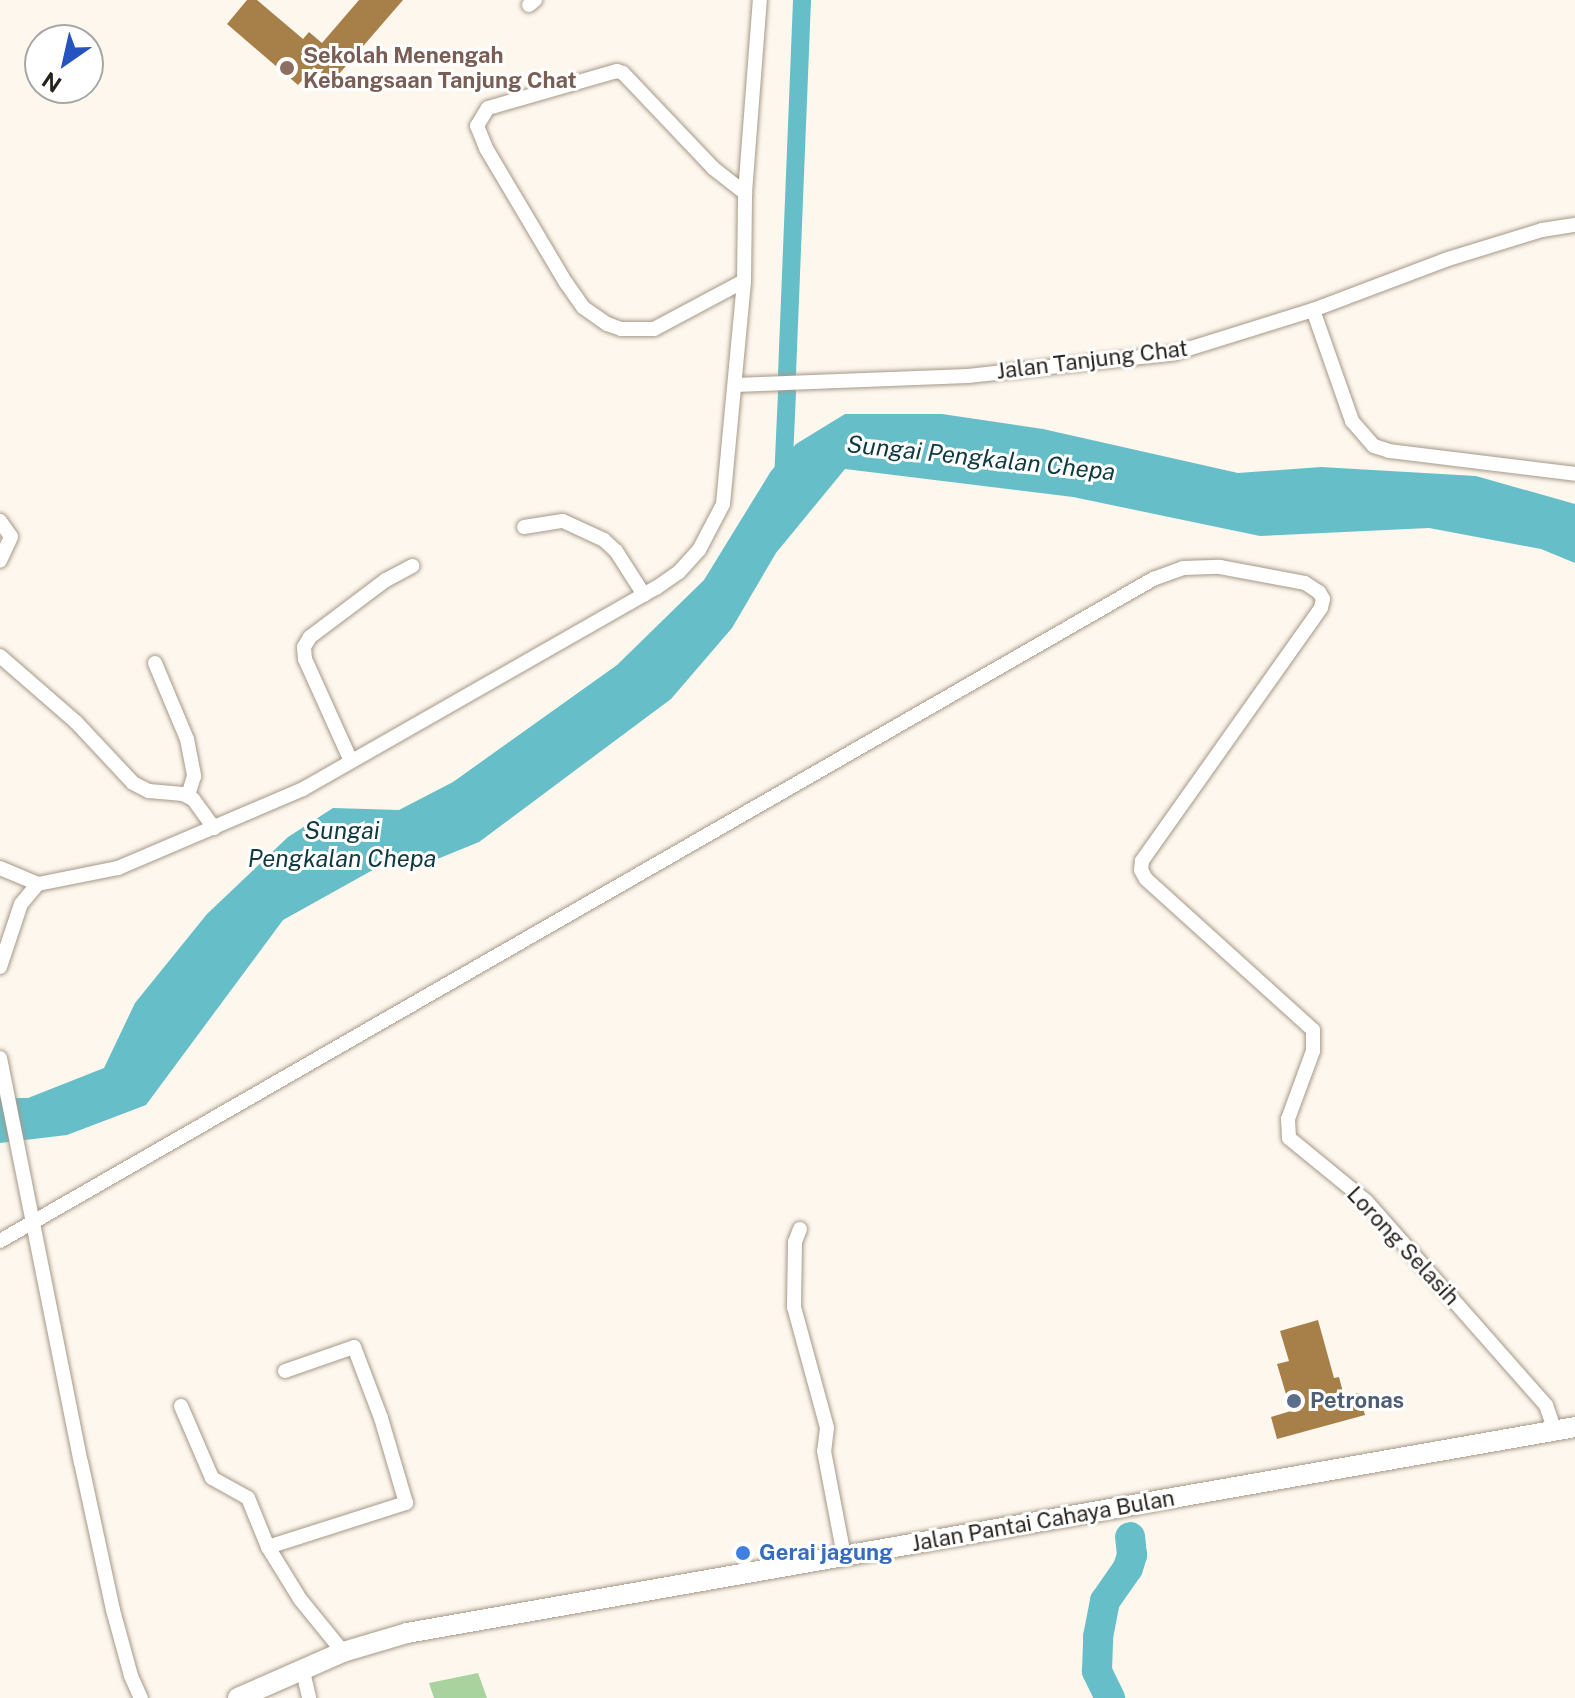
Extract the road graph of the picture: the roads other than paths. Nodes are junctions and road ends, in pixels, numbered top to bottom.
1 (760, 0) edge
2 (745, 193) junction
3 (1575, 225) edge
4 (744, 281) junction
5 (1313, 310) junction
6 (735, 385) junction
7 (1575, 474) edge
8 (0, 521) edge
9 (524, 527) dead end
10 (0, 561) edge
11 (412, 566) dead end
12 (644, 595) junction
13 (0, 656) edge
14 (155, 663) dead end
15 (351, 761) junction
16 (188, 796) junction
17 (214, 828) junction
18 (0, 868) edge
19 (38, 884) junction
20 (0, 967) edge
21 (0, 1058) edge
22 (2, 1082) edge
23 (33, 1224) junction
24 (800, 1229) dead end
25 (0, 1241) edge
26 (285, 1371) dead end
27 (181, 1406) dead end
28 (1565, 1429) edge
29 (268, 1547) junction
30 (844, 1556) junction
31 (343, 1652) junction
32 (302, 1667) junction
33 (141, 1698) edge
34 (238, 1698) edge
35 (309, 1698) edge

1 - 2 street
2 - 4 street
2 - 4 street
3 - 5 street, Jalan Tanjung Chat
4 - 6 street
5 - 6 street, Jalan Tanjung Chat
5 - 7 street
6 - 12 street
8 - 10 street
9 - 12 street
11 - 15 street
12 - 15 street
13 - 16 street
14 - 16 street
15 - 17 street
16 - 17 street
17 - 19 street
18 - 19 street
19 - 20 street
21 - 22 street
22 - 23 street
23 - 25 street
23 - 28 street, Lorong Selasih
23 - 33 street
24 - 30 street
26 - 29 street
27 - 29 street
28 - 30 main road, Jalan Pantai Cahaya Bulan
29 - 31 street
30 - 31 main road, Jalan Pantai Cahaya Bulan
31 - 32 main road, Jalan Pantai Cahaya Bulan
32 - 34 main road, Jalan Pantai Cahaya Bulan
32 - 35 street

